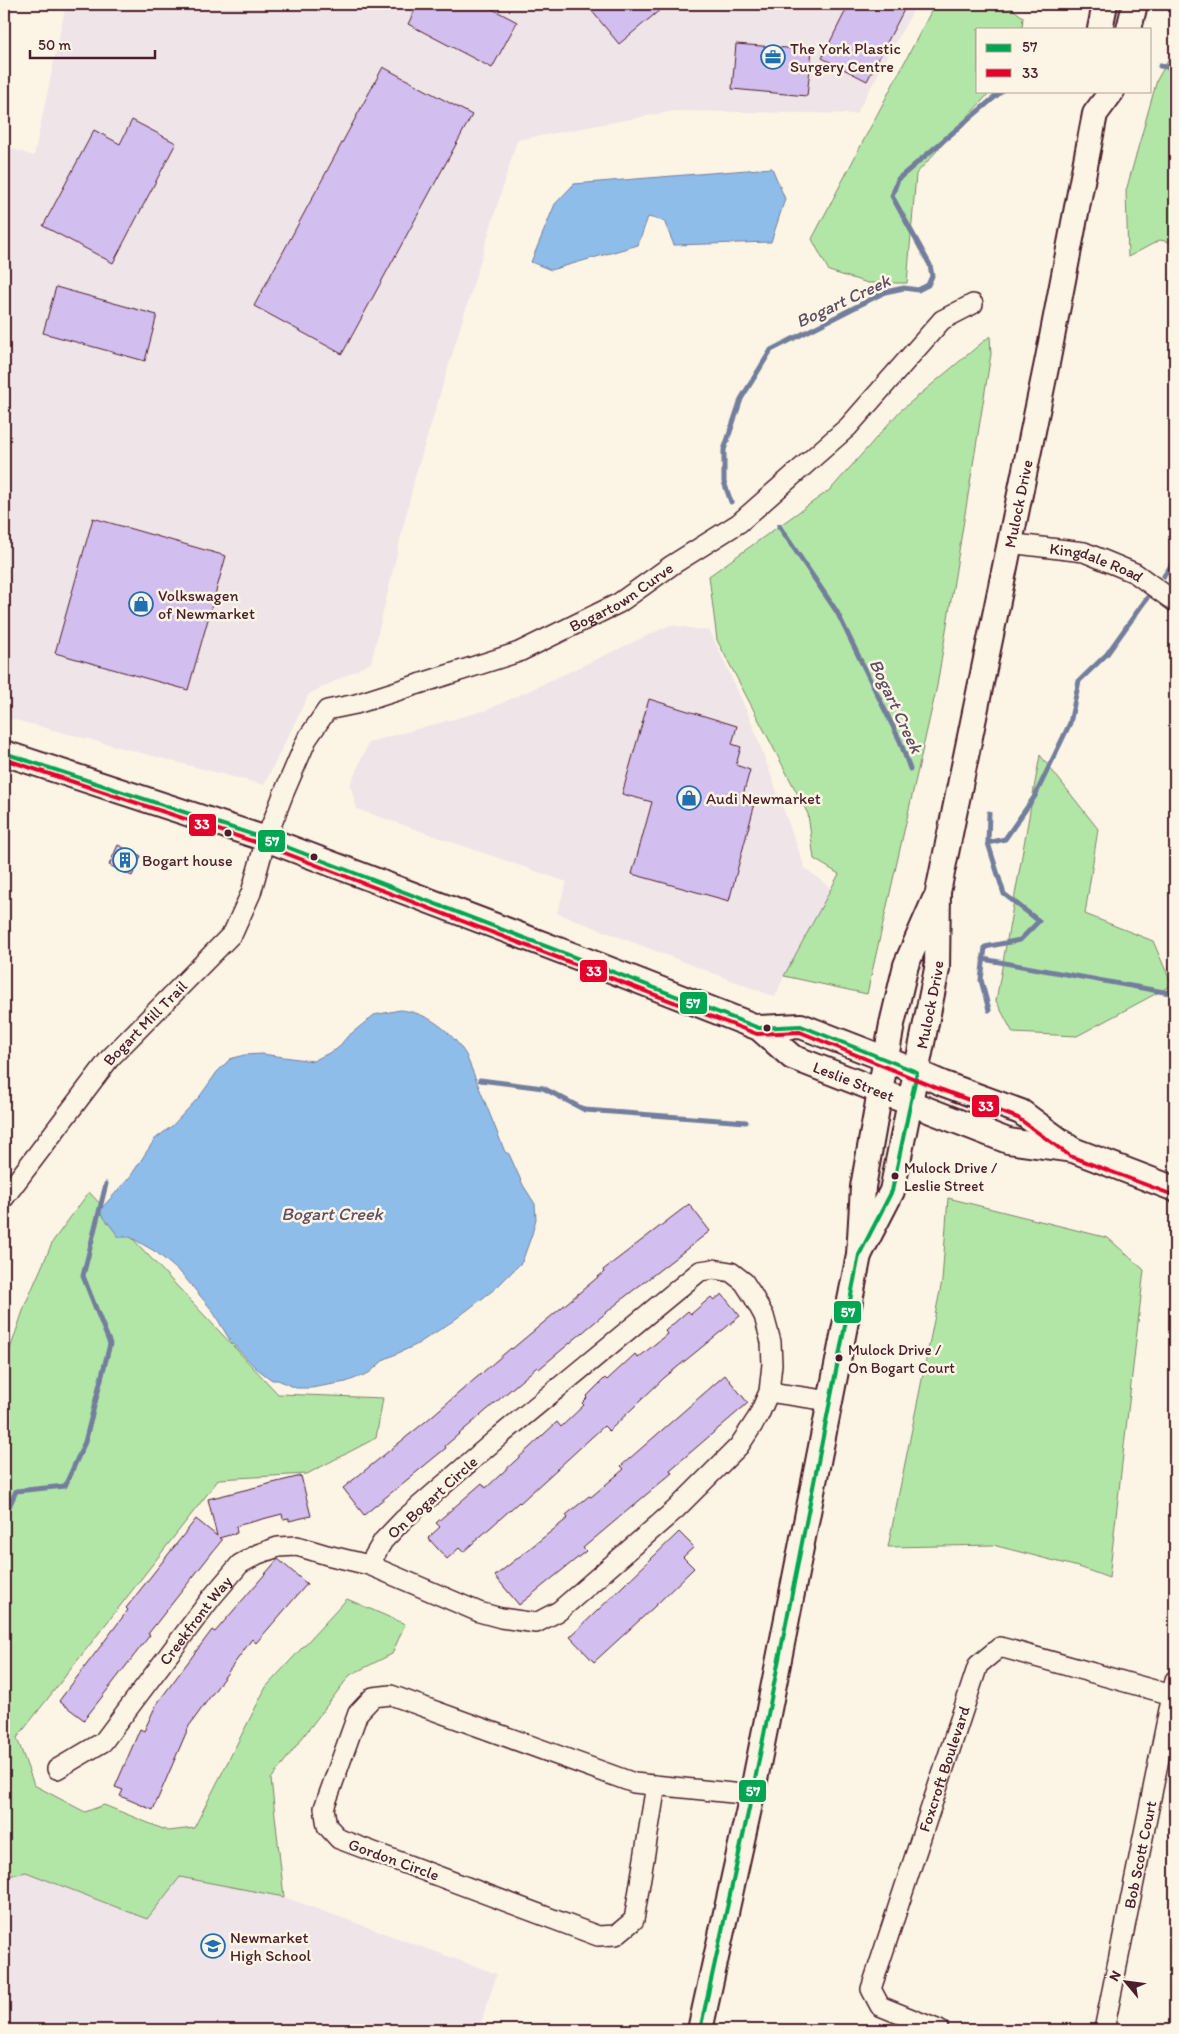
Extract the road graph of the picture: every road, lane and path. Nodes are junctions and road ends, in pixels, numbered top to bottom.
1 (1105, 4) edge
2 (1135, 4) edge
3 (1100, 28) edge
4 (1129, 28) edge
5 (1089, 92) edge
6 (1111, 92) edge
7 (1095, 114) junction
8 (973, 304) dead end
9 (1008, 543) junction
10 (1175, 602) edge
11 (4, 753) edge
12 (266, 839) junction
13 (938, 892) junction
14 (759, 1028) junction
15 (886, 1059) junction
16 (917, 1072) junction
17 (881, 1091) junction
18 (911, 1103) junction
19 (1073, 1150) junction
20 (1175, 1189) edge
21 (4, 1198) edge
22 (858, 1255) junction
23 (769, 1392) junction
24 (830, 1401) junction
25 (369, 1565) junction
26 (1174, 1687) edge
27 (57, 1769) dead end
28 (656, 1785) junction
29 (752, 1796) junction
30 (700, 2030) edge
31 (939, 2030) edge
32 (1104, 2030) edge

1 - 3 main road
2 - 4 main road
5 - 7 main road, Mulock Drive
6 - 7 main road, Mulock Drive
7 - 9 main road, Mulock Drive
8 - 12 street, Bogartown Curve
9 - 10 street, Kingdale Road
9 - 13 main road, Mulock Drive
11 - 12 main road, Leslie Street
12 - 14 main road, Leslie Street
12 - 21 street, Bogart Mill Trail
13 - 15 main road, Mulock Drive
13 - 16 main road, Mulock Drive
14 - 15 main road, Leslie Street
14 - 17 main road, Leslie Street
15 - 16 main road, Leslie Street
15 - 17 main road, Mulock Drive
16 - 18 main road, Mulock Drive
16 - 19 main road, Leslie Street
17 - 18 main road, Leslie Street
17 - 22 main road, Mulock Drive
18 - 19 main road, Leslie Street
18 - 22 main road, Mulock Drive
19 - 20 main road, Leslie Street
22 - 24 main road, Mulock Drive
23 - 24 street
23 - 25 street, On Bogart Circle
23 - 25 street, On Bogart Circle
24 - 29 main road, Mulock Drive
25 - 27 street, Creekfront Way
26 - 31 street, Foxcroft Boulevard
26 - 32 street, Bob Scott Court
28 - 28 street, Gordon Circle
28 - 29 street, Gordon Circle
29 - 30 main road, Mulock Drive

